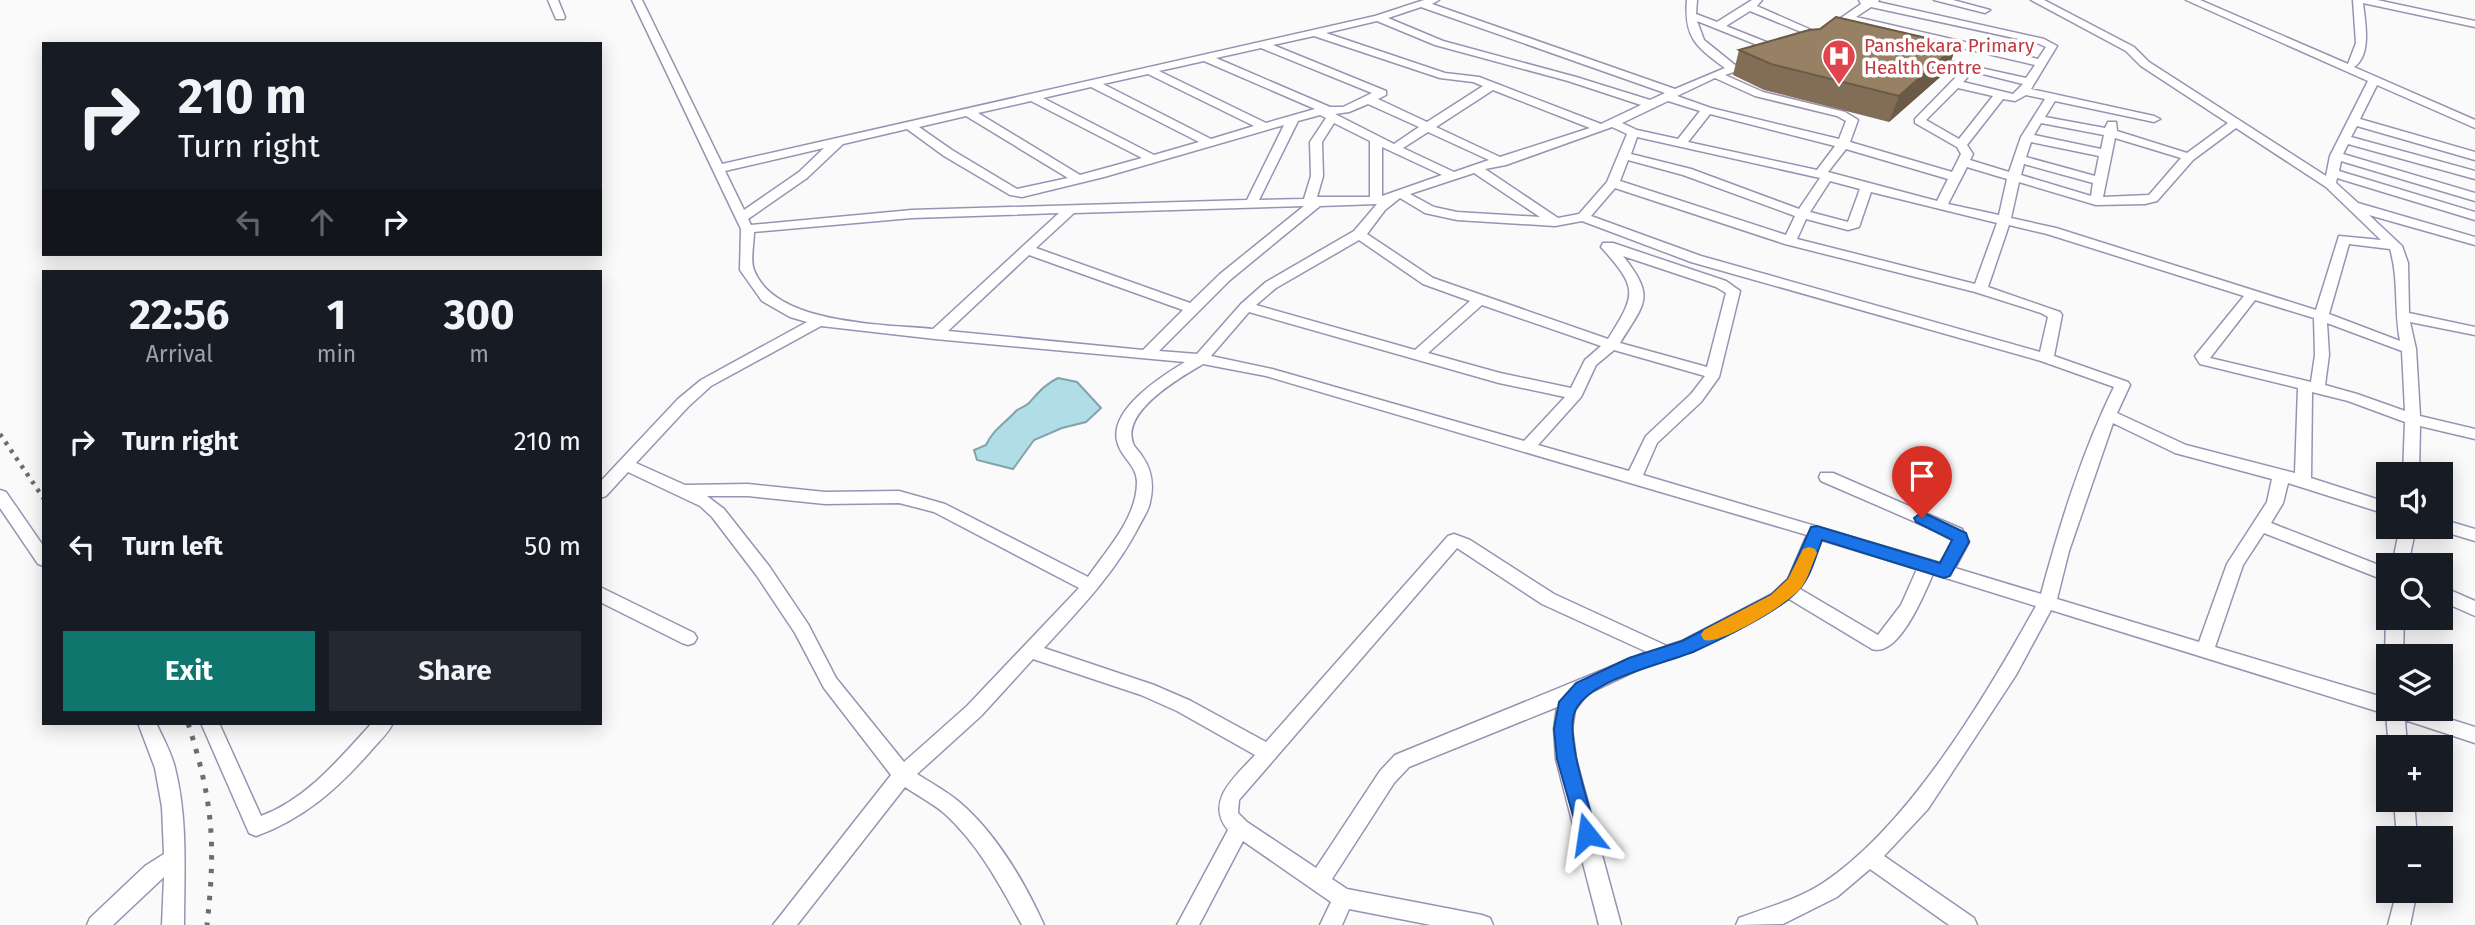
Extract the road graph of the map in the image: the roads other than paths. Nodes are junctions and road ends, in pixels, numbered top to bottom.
1 (553, 0) edge
2 (637, 0) edge
3 (1692, 0) edge
4 (1939, 0) edge
5 (2036, 0) edge
6 (2191, 0) edge
7 (2205, 0) edge
8 (2358, 0) edge
9 (2364, 0) edge
10 (1866, 1) edge
11 (1428, 2) edge
12 (1755, 4) edge
13 (1985, 10) dead end
14 (1690, 15) junction
15 (560, 17) dead end
16 (1378, 18) junction
17 (1848, 18) junction
18 (1959, 24) junction
19 (2475, 24) edge
20 (1718, 26) junction
21 (1316, 33) junction
22 (1828, 35) junction
23 (1960, 44) junction
24 (1263, 45) junction
25 (1795, 50) junction
26 (1916, 55) edge
27 (1206, 58) junction
28 (2040, 63) junction
29 (2353, 64) junction
30 (1968, 67) junction
31 (1734, 69) junction
32 (1150, 71) junction
33 (1715, 74) junction
34 (2374, 80) junction
35 (1093, 84) junction
36 (1956, 85) junction
37 (1492, 86) junction
38 (2026, 86) junction
39 (1672, 95) junction
40 (1999, 96) junction
41 (1032, 97) junction
42 (2052, 97) junction
43 (1370, 100) junction
44 (1653, 105) junction
45 (1707, 110) junction
46 (2112, 111) junction
47 (968, 112) junction
48 (1326, 113) junction
49 (2475, 117) edge
50 (1293, 119) junction
51 (2036, 119) junction
52 (2154, 119) dead end
53 (2354, 121) junction
54 (2236, 122) junction
55 (2475, 124) edge
56 (910, 126) junction
57 (1263, 126) junction
58 (1607, 126) junction
59 (1428, 127) junction
60 (1633, 133) junction
61 (2112, 133) junction
62 (2026, 137) junction
63 (2344, 139) junction
64 (1376, 140) junction
65 (838, 142) junction
66 (1208, 142) junction
67 (1680, 144) junction
68 (1843, 144) junction
69 (1961, 145) junction
70 (1395, 148) junction
71 (2106, 155) junction
72 (1626, 156) junction
73 (2336, 156) junction
74 (2475, 156) edge
75 (2189, 157) junction
76 (1151, 158) junction
77 (2021, 159) junction
78 (1502, 162) junction
79 (1963, 162) junction
80 (718, 169) junction
81 (1478, 170) junction
82 (2475, 174) edge
83 (1824, 175) junction
84 (1455, 177) junction
85 (1955, 177) junction
86 (2331, 178) junction
87 (1078, 179) junction
88 (2013, 179) junction
89 (2099, 181) junction
90 (1614, 183) junction
91 (1867, 187) junction
92 (1400, 193) junction
93 (2475, 197) edge
94 (1381, 200) junction
95 (1314, 201) junction
96 (2096, 201) junction
97 (1252, 202) junction
98 (2351, 205) junction
99 (1941, 206) junction
100 (1071, 209) junction
101 (1802, 214) junction
102 (2475, 216) edge
103 (1583, 218) junction
104 (2004, 220) junction
105 (1555, 222) junction
106 (744, 224) junction
107 (1609, 227) junction
108 (1359, 234) junction
109 (1790, 241) junction
110 (2475, 241) edge
111 (2395, 246) junction
112 (1608, 247) junction
113 (1026, 249) junction
114 (1980, 289) junction
115 (2252, 295) junction
116 (1480, 300) junction
117 (1246, 307) junction
118 (1193, 309) junction
119 (2321, 316) junction
120 (2402, 316) junction
121 (819, 321) junction
122 (2475, 331) edge
123 (935, 335) junction
124 (1611, 345) junction
125 (2409, 348) junction
126 (1146, 355) junction
127 (1418, 355) junction
128 (2046, 358) junction
129 (1201, 359) junction
130 (1713, 373) junction
131 (2311, 387) junction
132 (1576, 394) junction
133 (2108, 415) junction
134 (2413, 419) junction
135 (2475, 434) edge
136 (1528, 447) junction
137 (2411, 462) edge
138 (626, 465) junction
139 (2281, 476) junction
140 (1634, 477) junction
141 (1827, 477) dead end
142 (2303, 481) junction
143 (602, 490) edge
144 (683, 490) junction
145 (0, 496) edge
146 (2376, 505) edge
147 (2260, 525) junction
148 (2453, 529) edge
149 (1817, 532) junction
150 (2475, 535) edge
151 (42, 557) edge
152 (1936, 568) junction
153 (2376, 571) edge
154 (1091, 586) junction
155 (1788, 590) junction
156 (602, 595) edge
157 (2453, 599) edge
158 (2047, 602) junction
159 (2475, 609) edge
160 (688, 638) dead end
161 (1030, 651) junction
162 (2205, 651) junction
163 (1666, 653) junction
164 (1583, 688) junction
165 (2376, 703) edge
166 (2432, 721) edge
167 (148, 725) edge
168 (211, 725) edge
169 (382, 725) edge
170 (2475, 735) edge
171 (1267, 752) junction
172 (903, 775) junction
173 (1240, 828) junction
174 (1869, 857) junction
175 (175, 858) junction
176 (1318, 883) junction
177 (1343, 898) junction
178 (2404, 903) edge
179 (1780, 921) edge
180 (98, 925) edge
181 (173, 925) edge
182 (784, 925) edge
183 (1033, 925) edge
184 (1188, 925) edge
185 (1331, 925) edge
186 (1482, 925) edge
187 (1610, 925) edge
188 (1747, 925) edge
189 (1966, 925) edge
190 (2399, 925) edge

1 - 15 street
2 - 80 street
3 - 14 street
4 - 13 street
5 - 54 street
6 - 34 street
7 - 29 street
8 - 29 street
9 - 19 street
10 - 17 street
10 - 18 street
11 - 16 street
11 - 39 street
12 - 20 street
12 - 22 street
14 - 20 street
14 - 31 street
16 - 21 street
16 - 44 street
17 - 22 street
17 - 23 street
18 - 23 street
18 - 28 street
20 - 25 street
21 - 24 street
21 - 37 street
22 - 25 street
23 - 28 street
24 - 27 street
24 - 43 street
25 - 31 street
26 - 30 street
27 - 32 street
27 - 48 street
28 - 38 street
29 - 49 street
30 - 36 street
30 - 38 street
31 - 33 street
32 - 35 street
32 - 57 street
33 - 39 street
33 - 68 street
34 - 53 street
34 - 55 street
35 - 41 street
35 - 66 street
36 - 40 street
36 - 69 street
37 - 58 street
37 - 59 street
38 - 40 street
38 - 42 street
39 - 44 street
39 - 45 street
40 - 69 street
41 - 47 street
41 - 76 street
42 - 46 street
42 - 51 street
43 - 48 street
43 - 59 street
44 - 58 street
45 - 67 street
45 - 68 street
46 - 52 street
46 - 61 street
47 - 56 street
47 - 87 street
48 - 50 street
48 - 64 street
48 - 95 street
50 - 57 street
50 - 97 street
51 - 61 street
51 - 62 street
53 - 63 street
53 - 74 street
54 - 75 street
54 - 86 street
56 - 65 street
56 - 87 street
57 - 66 street
58 - 60 street
58 - 78 street
59 - 70 street
59 - 78 street
60 - 67 street
60 - 72 street
61 - 71 street
61 - 75 street
62 - 71 street
62 - 77 street
63 - 73 street
63 - 82 street
64 - 70 street
64 - 94 street
65 - 80 street
65 - 106 street
66 - 76 street
67 - 83 street
68 - 83 street
68 - 85 street
69 - 79 street
70 - 84 street
71 - 89 street
72 - 90 street
72 - 101 street
73 - 86 street
73 - 93 street
75 - 96 street
76 - 87 street
77 - 88 street
77 - 89 street
78 - 81 street
79 - 85 street
79 - 88 street
80 - 106 street
81 - 84 street
81 - 105 street
83 - 91 street
83 - 101 street
84 - 92 street
85 - 99 street
86 - 98 street
86 - 102 street
88 - 96 street
88 - 104 street
89 - 96 street
90 - 103 street
90 - 109 street
91 - 99 street
91 - 101 street
92 - 94 street
92 - 105 street
94 - 95 street
94 - 108 street
95 - 97 street
95 - 118 street
97 - 100 street
98 - 110 street
98 - 111 street
99 - 104 street
100 - 106 street
100 - 113 street
101 - 109 street
103 - 105 street
103 - 107 street
104 - 114 street
104 - 115 street
106 - 121 street
107 - 112 street
107 - 128 street
108 - 116 street
108 - 117 street
109 - 114 street
111 - 119 street
111 - 120 street
112 - 124 street
112 - 130 street
113 - 118 street
113 - 123 street
114 - 128 street
115 - 119 street
115 - 131 street
116 - 124 street
116 - 127 street
117 - 127 street
117 - 129 street
118 - 126 street
119 - 125 street
119 - 131 street
120 - 122 street
120 - 125 street
121 - 123 street
121 - 138 street
123 - 126 street
124 - 130 street
124 - 132 street
125 - 134 street
126 - 129 street
127 - 132 street
128 - 133 street
129 - 136 street
129 - 154 street
130 - 140 street
131 - 134 street
131 - 142 street
132 - 136 street
133 - 139 street
133 - 158 street
134 - 135 street
134 - 137 street
136 - 140 street
138 - 143 street
138 - 144 street
139 - 142 street
139 - 147 street
140 - 149 street
141 - 152 street
142 - 146 street
144 - 154 street
144 - 172 street
145 - 151 street
147 - 153 street
147 - 162 street
148 - 150 street
149 - 152 street
149 - 155 street
152 - 155 street
152 - 158 street
154 - 161 street
155 - 163 street
156 - 160 street
157 - 159 street
158 - 162 street
158 - 174 street
161 - 171 street
161 - 172 street
162 - 165 street
163 - 164 street
163 - 171 street
164 - 176 street
164 - 187 street
166 - 170 street
167 - 175 street
168 - 169 street
171 - 173 street
172 - 182 street
172 - 183 street
173 - 176 street
173 - 184 street
174 - 179 street
174 - 189 street
175 - 180 street
175 - 181 street
176 - 177 street
177 - 185 street
177 - 186 street
178 - 190 street
179 - 188 street

